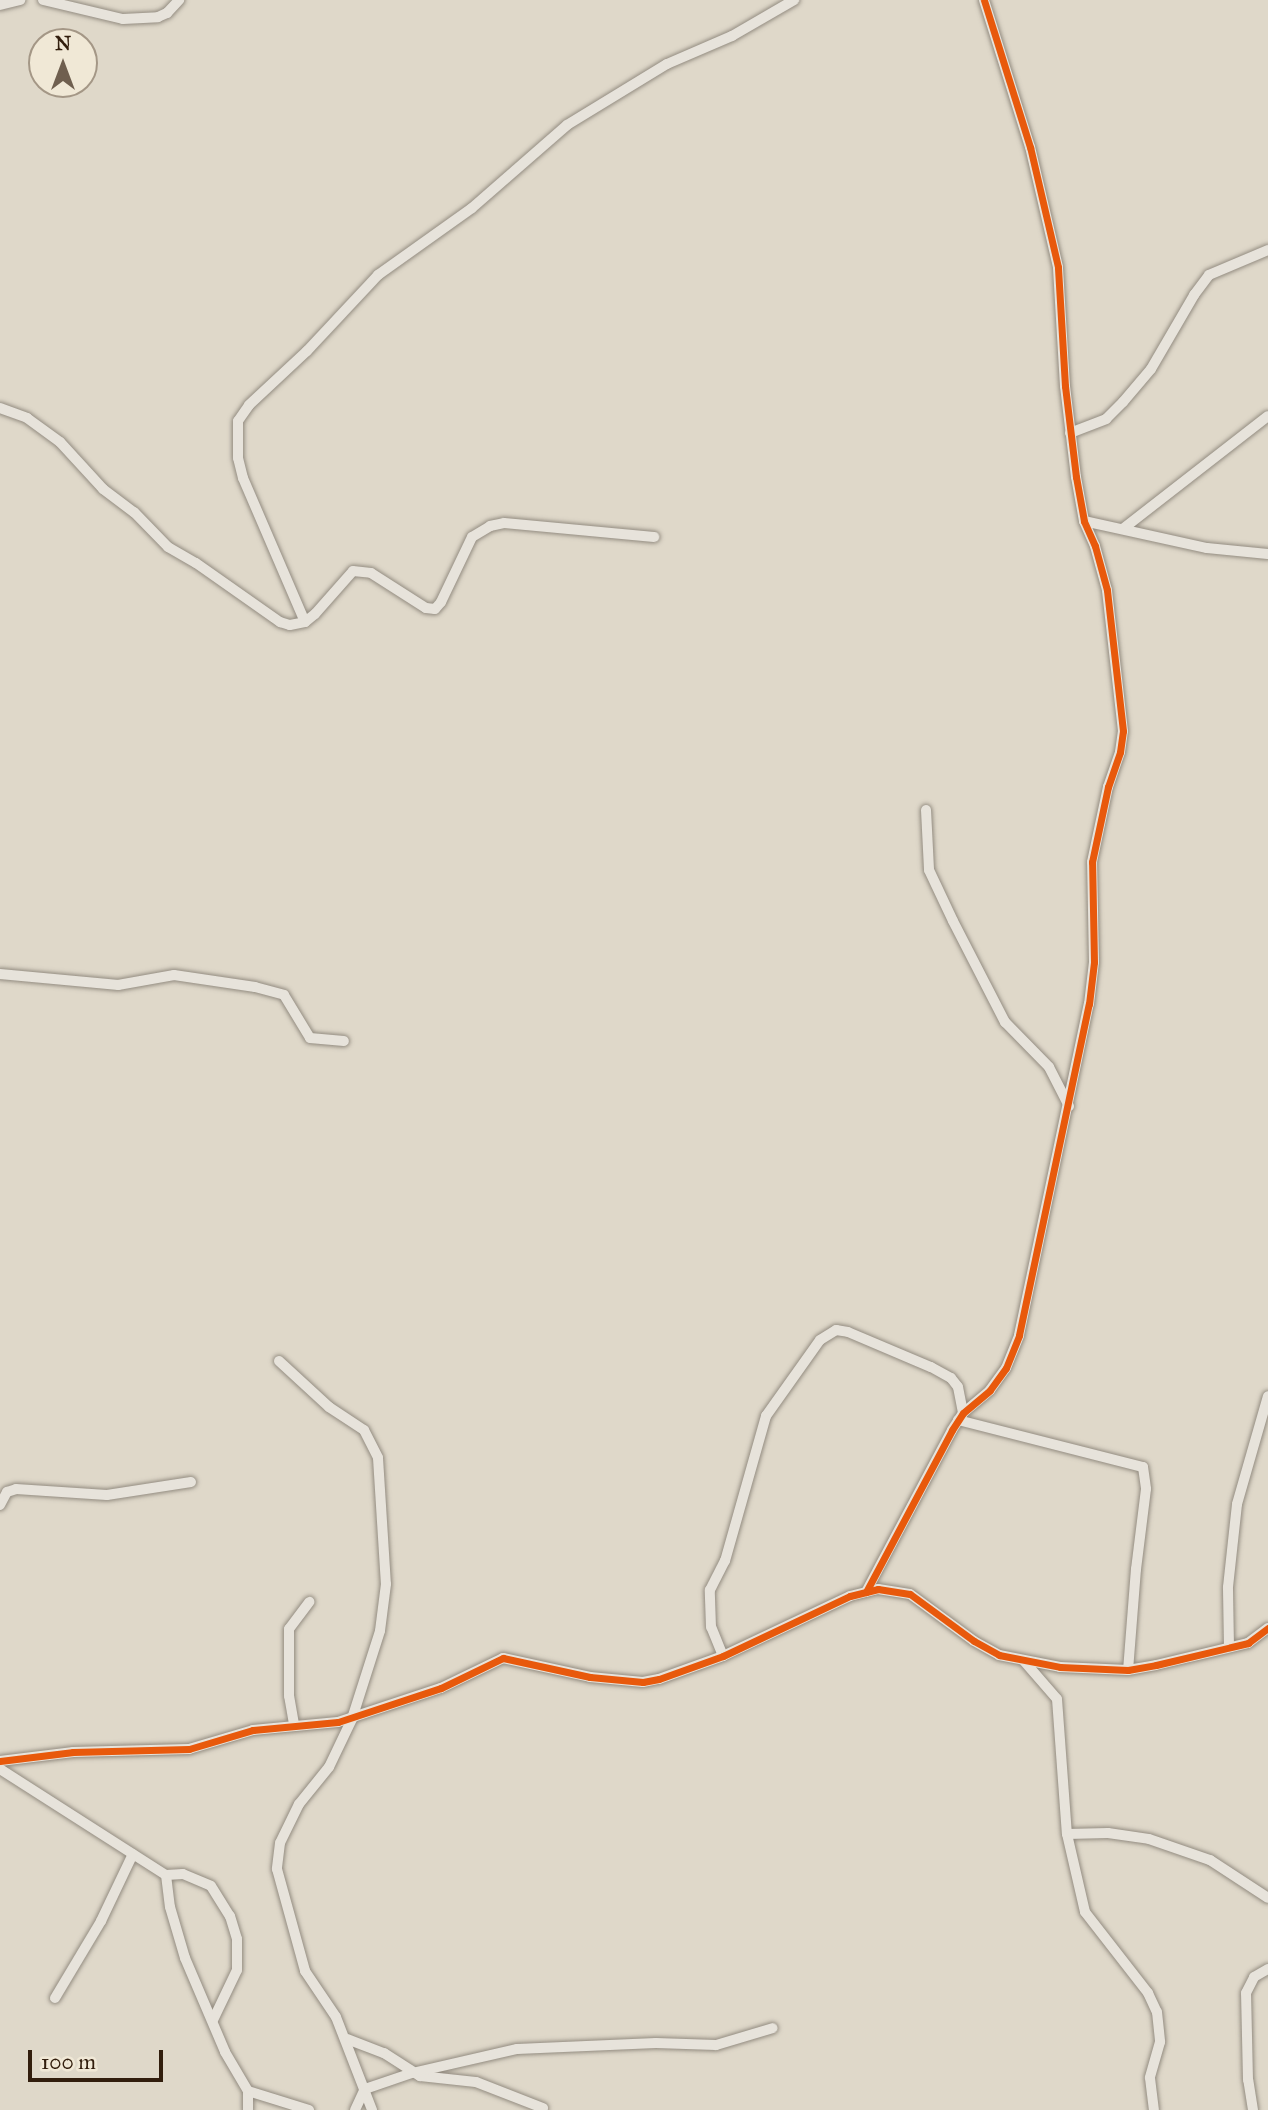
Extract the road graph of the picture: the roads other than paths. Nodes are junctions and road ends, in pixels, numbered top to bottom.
1 (20, 0) edge
2 (43, 0) edge
3 (179, 0) edge
4 (794, 0) edge
5 (984, 0) edge
6 (0, 5) edge
7 (1268, 250) edge
8 (0, 408) edge
9 (1268, 416) edge
10 (1070, 433) junction
11 (1084, 521) junction
12 (1124, 528) junction
13 (654, 537) dead end
14 (1268, 554) edge
15 (305, 622) junction
16 (926, 810) dead end
17 (0, 974) edge
18 (344, 1041) dead end
19 (1069, 1106) junction
20 (279, 1361) dead end
21 (1268, 1396) edge
22 (961, 1417) junction
23 (191, 1482) dead end
24 (0, 1505) edge
25 (866, 1592) junction
26 (309, 1602) dead end
27 (1268, 1628) edge
28 (1229, 1647) junction
29 (723, 1656) junction
30 (1024, 1661) junction
31 (1128, 1670) junction
32 (352, 1719) junction
33 (294, 1724) junction
34 (0, 1761) edge
35 (0, 1769) edge
36 (1067, 1834) junction
37 (133, 1854) junction
38 (166, 1875) junction
39 (1268, 1898) edge
40 (1268, 1969) edge
41 (55, 1998) dead end
42 (214, 2020) junction
43 (773, 2028) dead end
44 (346, 2039) junction
45 (412, 2073) junction
46 (365, 2089) junction
47 (248, 2091) junction
48 (543, 2108) edge
49 (248, 2110) edge
50 (309, 2110) edge
51 (355, 2110) edge
52 (372, 2110) edge
53 (1154, 2110) edge
54 (1253, 2110) edge

1 - 6 street
2 - 3 street
4 - 15 street
5 - 10 street
7 - 10 street
8 - 15 street
9 - 12 street
10 - 11 street
11 - 12 street
11 - 19 street
12 - 14 street
13 - 15 street
16 - 19 street
17 - 18 street
19 - 22 street
20 - 32 street
21 - 28 street
22 - 25 street
22 - 29 street
22 - 31 street
23 - 24 street
25 - 29 street
25 - 30 street
26 - 33 street
27 - 28 street
28 - 31 street
29 - 32 street
30 - 31 street
30 - 36 street
32 - 33 street
32 - 44 street
33 - 34 street
35 - 37 street
36 - 39 street
36 - 53 street
37 - 38 street
37 - 41 street
38 - 42 street
38 - 42 street
40 - 54 street
42 - 47 street
43 - 45 street
44 - 45 street
44 - 46 street
45 - 46 street
45 - 48 street
46 - 51 street
46 - 52 street
47 - 49 street
47 - 50 street

